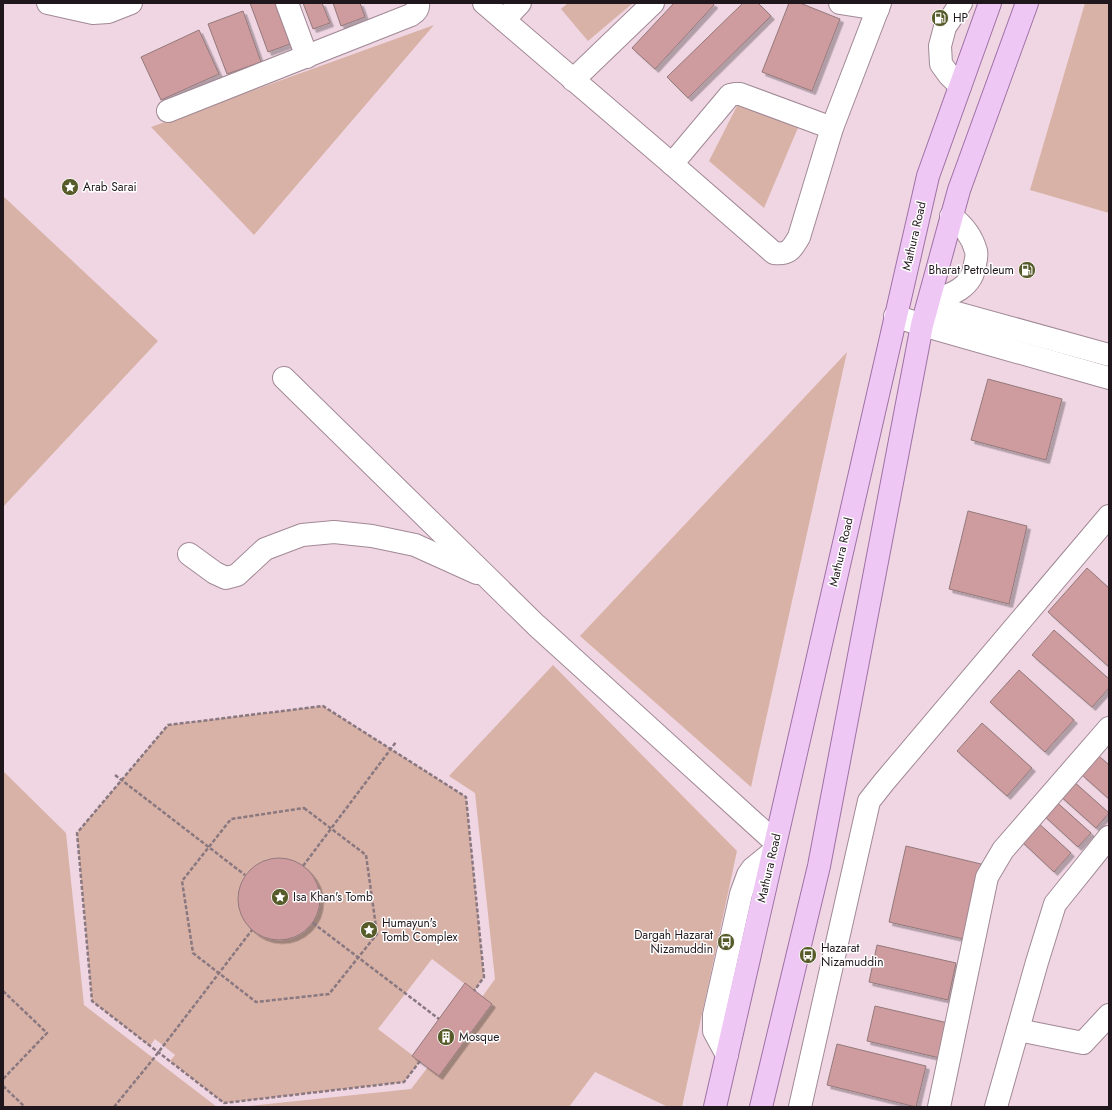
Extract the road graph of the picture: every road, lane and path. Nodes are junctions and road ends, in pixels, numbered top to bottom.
1 (48, 3) edge
2 (131, 3) edge
3 (287, 3) edge
4 (418, 3) edge
5 (484, 3) edge
6 (520, 3) edge
7 (653, 3) edge
8 (840, 3) edge
9 (961, 3) edge
10 (990, 3) edge
11 (1027, 3) edge
12 (879, 6) edge
13 (106, 8) edge
14 (504, 20) junction
15 (307, 57) junction
16 (573, 80) junction
17 (960, 86) junction
18 (168, 111) dead end
19 (832, 128) junction
20 (672, 164) junction
21 (952, 216) junction
22 (927, 309) junction
23 (895, 316) junction
24 (1109, 355) edge
25 (284, 378) dead end
26 (1109, 378) edge
27 (1109, 516) edge
28 (189, 554) dead end
29 (490, 579) junction
30 (1109, 728) edge
31 (396, 742) dead end
32 (391, 749) junction
33 (116, 775) dead end
34 (121, 780) junction
35 (332, 828) junction
36 (1109, 837) edge
37 (209, 847) junction
38 (774, 847) junction
39 (303, 866) dead end
40 (245, 875) dead end
41 (313, 923) dead end
42 (252, 930) dead end
43 (358, 957) junction
44 (220, 973) junction
45 (3, 991) edge
46 (474, 991) dead end
47 (1109, 1015) edge
48 (439, 1019) dead end
49 (1018, 1030) junction
50 (159, 1053) junction
51 (420, 1061) dead end
52 (3, 1079) edge
53 (3, 1086) edge
54 (25, 1107) edge
55 (114, 1107) edge
56 (715, 1107) edge
57 (760, 1107) edge
58 (800, 1107) edge
59 (939, 1107) edge
60 (996, 1107) edge

1 - 13 street
2 - 13 street
3 - 15 street
4 - 15 street
5 - 14 street
6 - 14 street
7 - 16 street
8 - 12 street
9 - 17 street
10 - 17 main road, Mathura Road
11 - 21 main road
12 - 19 street
14 - 16 street
15 - 18 street
16 - 20 street
17 - 23 main road, Mathura Road
19 - 20 street
19 - 20 street
21 - 22 main road
21 - 22 street
22 - 23 street
22 - 24 street
22 - 26 street
22 - 57 main road
23 - 38 main road, Mathura Road
25 - 29 street
27 - 58 street
28 - 29 street
29 - 38 street
30 - 59 street
31 - 32 path
32 - 34 path
32 - 35 path
32 - 46 path
33 - 34 path
34 - 37 path
34 - 50 path
35 - 37 path
35 - 39 path
35 - 43 path
36 - 49 street
37 - 40 path
37 - 44 path
38 - 56 main road, Mathura Road
41 - 43 path
42 - 44 path
43 - 44 path
43 - 48 path
44 - 50 path
45 - 52 path
47 - 49 street
49 - 60 street
50 - 51 path
50 - 55 path
53 - 54 path

